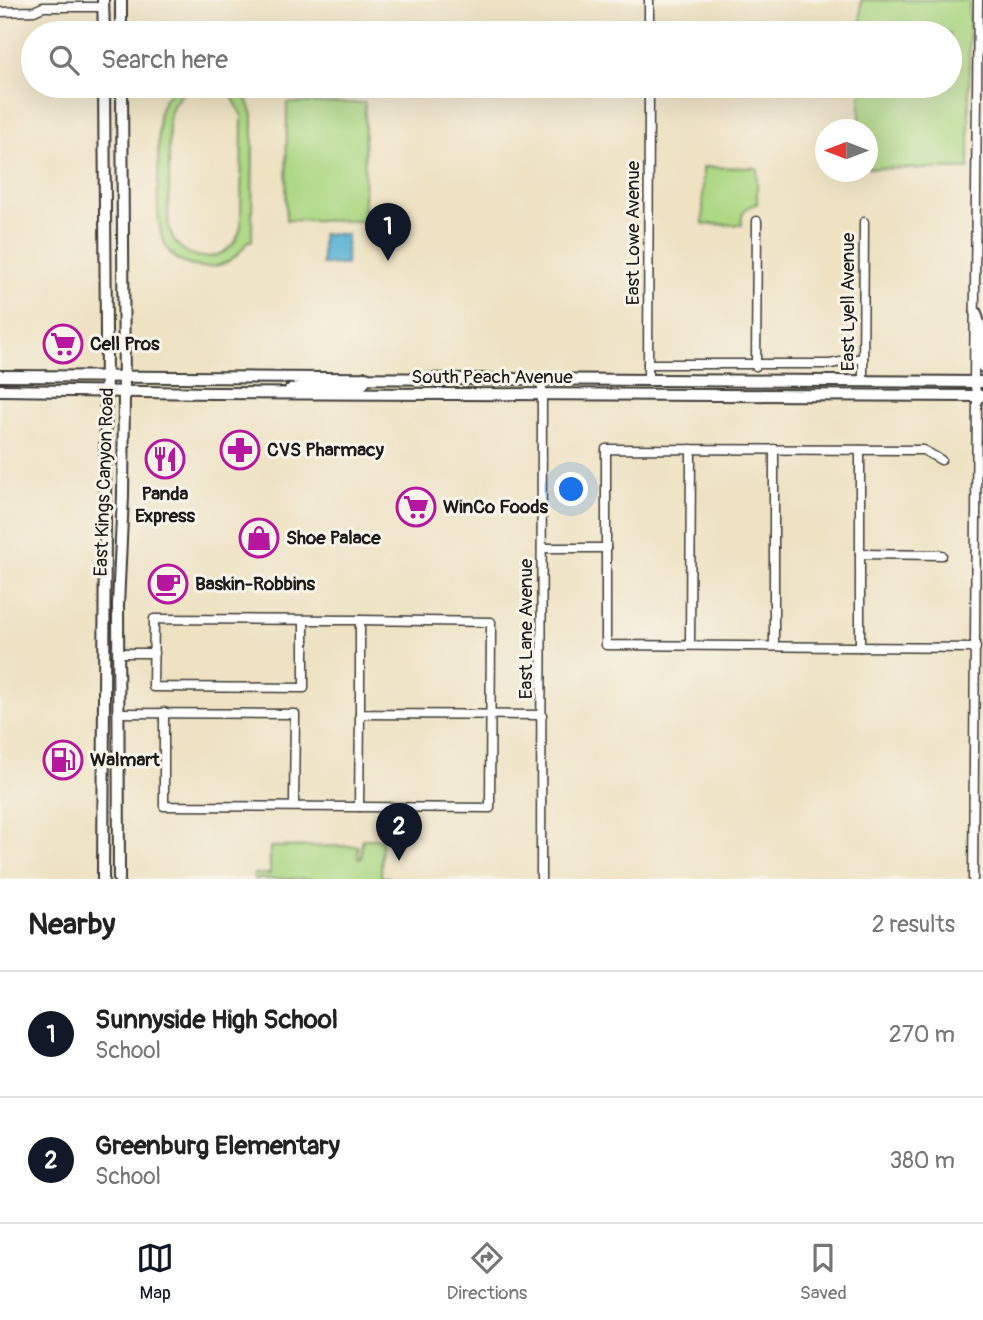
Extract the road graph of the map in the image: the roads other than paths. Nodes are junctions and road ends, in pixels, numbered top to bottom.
1 (121, 0) edge
2 (649, 0) edge
3 (978, 0) edge
4 (103, 3) edge
5 (1, 11) edge
6 (104, 21) edge
7 (121, 21) edge
8 (649, 21) edge
9 (104, 98) edge
10 (122, 98) edge
11 (649, 98) edge
12 (757, 221) dead end
13 (864, 222) dead end
14 (976, 313) junction
15 (863, 358) junction
16 (648, 364) junction
17 (756, 366) junction
18 (983, 367) edge
19 (0, 376) edge
20 (105, 376) junction
21 (124, 377) junction
22 (366, 377) junction
23 (459, 378) junction
24 (542, 379) junction
25 (648, 379) junction
26 (863, 382) junction
27 (978, 382) edge
28 (0, 390) edge
29 (105, 392) junction
30 (124, 393) junction
31 (274, 394) junction
32 (366, 394) junction
33 (596, 394) junction
34 (542, 395) junction
35 (980, 396) edge
36 (691, 449) junction
37 (774, 449) junction
38 (860, 450) junction
39 (941, 460) dead end
40 (542, 548) junction
41 (606, 548) junction
42 (860, 554) junction
43 (942, 555) dead end
44 (304, 620) junction
45 (360, 620) junction
46 (690, 645) junction
47 (774, 646) junction
48 (860, 647) junction
49 (976, 648) junction
50 (118, 653) junction
51 (154, 653) junction
52 (164, 712) junction
53 (119, 713) junction
54 (360, 714) junction
55 (491, 714) junction
56 (542, 715) junction
57 (294, 806) junction
58 (359, 807) junction
59 (973, 821) junction
60 (983, 821) edge
61 (103, 879) edge
62 (119, 879) edge
63 (541, 879) edge
64 (973, 879) edge

1 - 7 main road
2 - 8 street
3 - 14 street
4 - 5 street
4 - 6 main road
9 - 20 main road, East Kings Canyon Road
10 - 21 main road, East Kings Canyon Road
11 - 16 street, East Lowe Avenue
12 - 17 street
13 - 15 street, East Lyell Avenue
14 - 18 main road
14 - 27 street
15 - 17 street
15 - 26 street, East Lyell Avenue
16 - 17 street
16 - 25 street, East Lowe Avenue
19 - 20 main road, South Peach Avenue
20 - 21 main road, South Peach Avenue
20 - 29 main road, East Kings Canyon Road
21 - 22 main road, South Peach Avenue
21 - 30 main road, East Kings Canyon Road
22 - 23 main road, South Peach Avenue
22 - 31 main road
23 - 24 main road, South Peach Avenue
23 - 32 main road
24 - 25 main road, South Peach Avenue
24 - 34 street, East Lane Avenue
25 - 26 main road, South Peach Avenue
25 - 33 main road
26 - 27 main road, South Peach Avenue
27 - 35 street
28 - 29 main road, South Peach Avenue
29 - 30 main road, South Peach Avenue
29 - 61 main road, East Kings Canyon Road
30 - 31 main road, South Peach Avenue
30 - 50 main road, East Kings Canyon Road
31 - 32 main road, South Peach Avenue
32 - 34 main road, South Peach Avenue
33 - 34 main road, South Peach Avenue
33 - 35 main road, South Peach Avenue
34 - 40 street, East Lane Avenue
35 - 49 street
36 - 37 street
36 - 41 street
36 - 46 street
37 - 38 street
37 - 47 street
38 - 39 street
38 - 42 street
40 - 41 street
40 - 56 street, East Lane Avenue
41 - 46 street
42 - 43 street
42 - 48 street
44 - 45 street
44 - 51 street
44 - 51 street
45 - 54 street
45 - 55 street
46 - 47 street
47 - 48 street
48 - 49 street
49 - 59 street
50 - 51 street
50 - 53 main road, East Kings Canyon Road
52 - 53 street
52 - 57 street
52 - 57 street
53 - 62 main road, East Kings Canyon Road
54 - 55 street
54 - 58 street
55 - 56 street
55 - 58 street
56 - 63 street, East Lane Avenue
57 - 58 street
59 - 60 street
59 - 64 street

